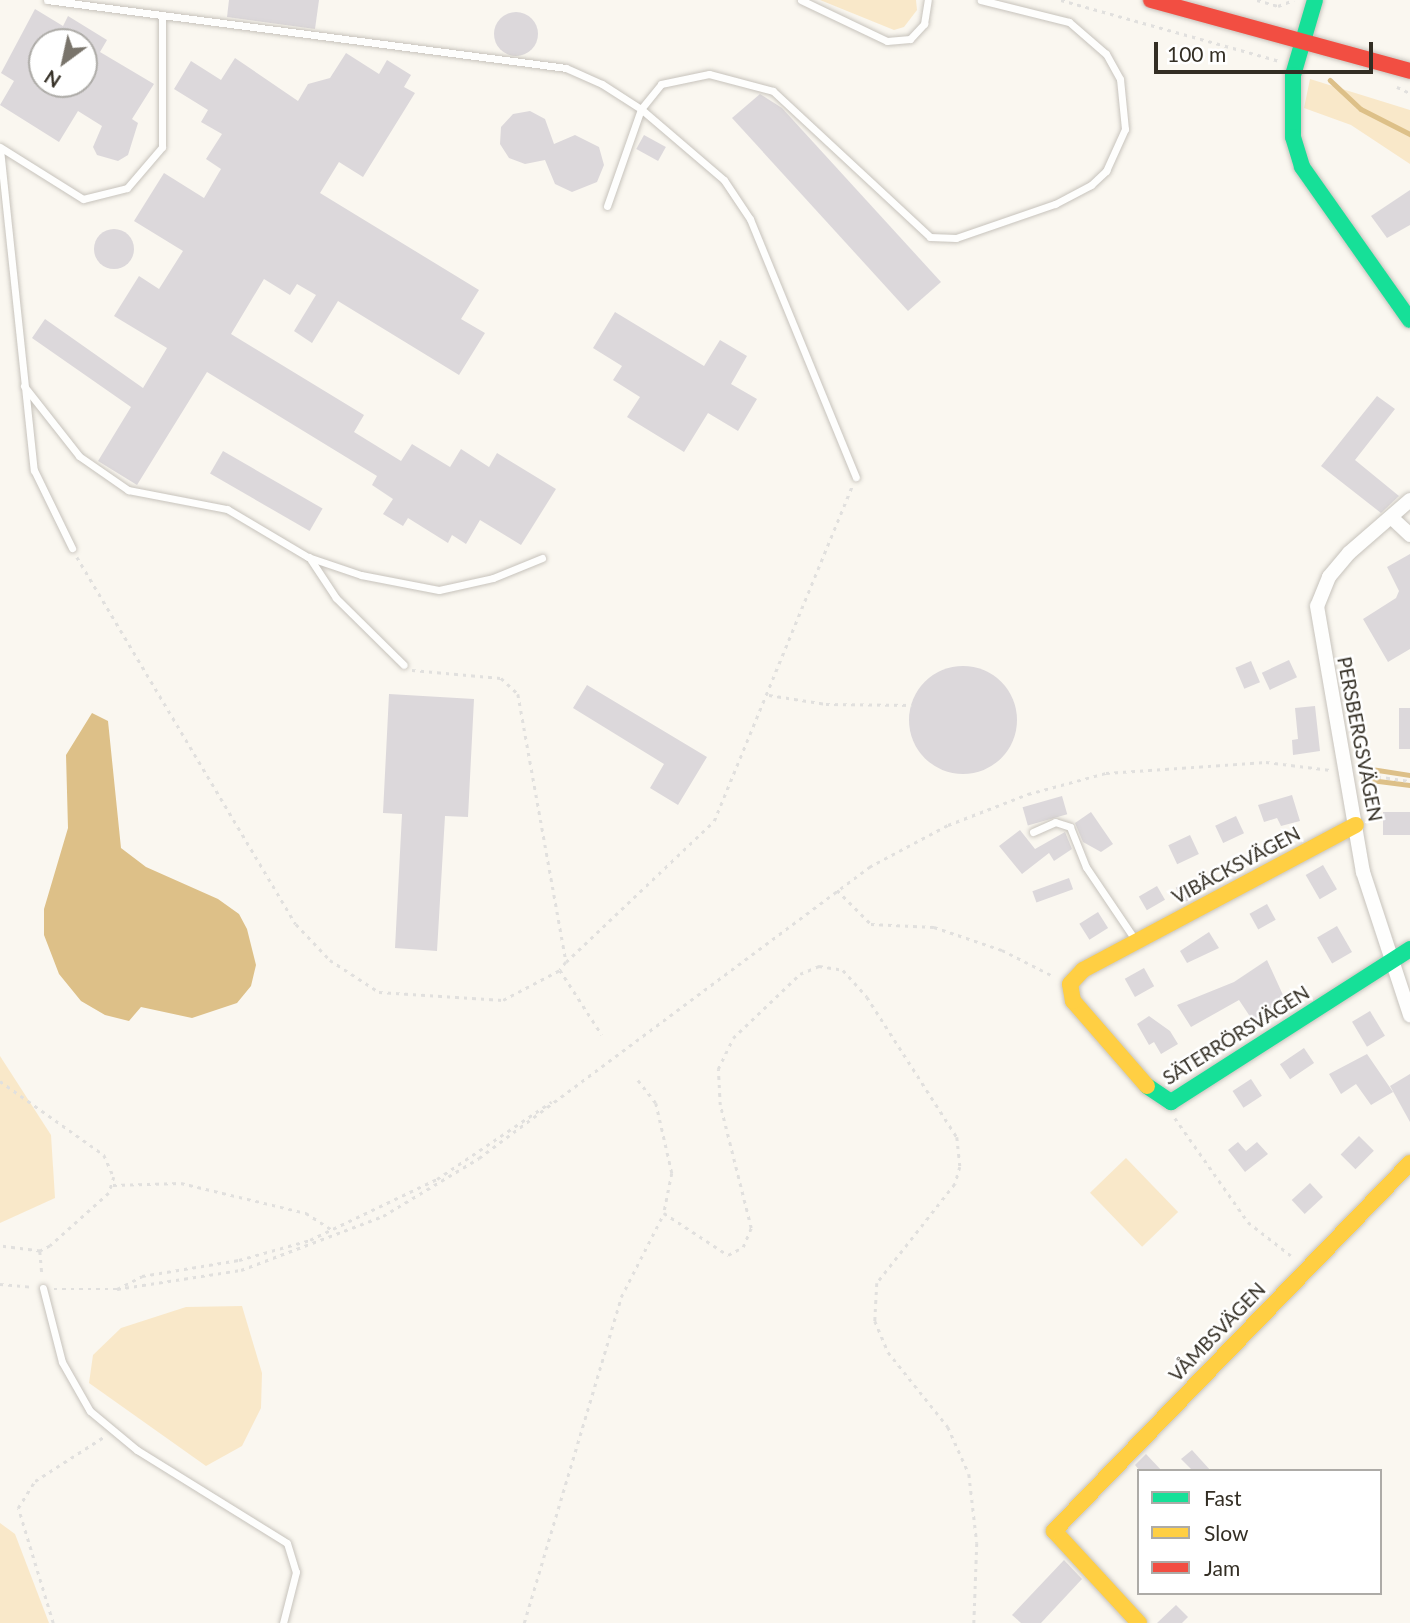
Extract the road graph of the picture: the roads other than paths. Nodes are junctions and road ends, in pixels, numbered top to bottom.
1 (47, 0) edge
2 (801, 0) edge
3 (928, 0) edge
4 (981, 0) edge
5 (1151, 0) edge
6 (1315, 0) edge
7 (162, 15) junction
8 (1303, 42) junction
9 (1410, 71) edge
10 (641, 109) junction
11 (0, 148) edge
12 (607, 206) dead end
13 (1410, 320) edge
14 (24, 386) junction
15 (856, 477) road end
16 (1410, 500) edge
17 (1392, 518) junction
18 (1410, 534) edge
19 (72, 548) road end
20 (308, 557) junction
21 (542, 558) dead end
22 (404, 665) road end
23 (1356, 825) junction
24 (1033, 832) dead end
25 (1136, 942) junction
26 (1410, 949) edge
27 (1389, 963) junction
28 (1070, 984) joint
29 (1410, 1015) edge
30 (1410, 1163) edge
31 (43, 1288) road end
32 (283, 1623) edge
33 (1139, 1623) edge

1 - 7 lane
2 - 3 lane
4 - 10 lane
5 - 8 street
6 - 8 street
7 - 10 lane
7 - 11 lane
8 - 9 street
8 - 13 street
10 - 12 lane
10 - 15 lane
11 - 14 lane
14 - 19 lane
14 - 20 lane
16 - 17 street, PERSBERGSVÄGEN
17 - 18 street
17 - 23 street, PERSBERGSVÄGEN
20 - 21 lane
20 - 22 lane
23 - 25 street, VIBÄCKSVÄGEN
23 - 27 street, PERSBERGSVÄGEN
24 - 25 lane
25 - 28 street, VIBÄCKSVÄGEN
26 - 27 street, SÄTERRÖRSVÄGEN
27 - 28 street, SÄTERRÖRSVÄGEN
27 - 29 street, PERSBERGSVÄGEN
30 - 33 street, VÅMBSVÄGEN
31 - 32 lane

